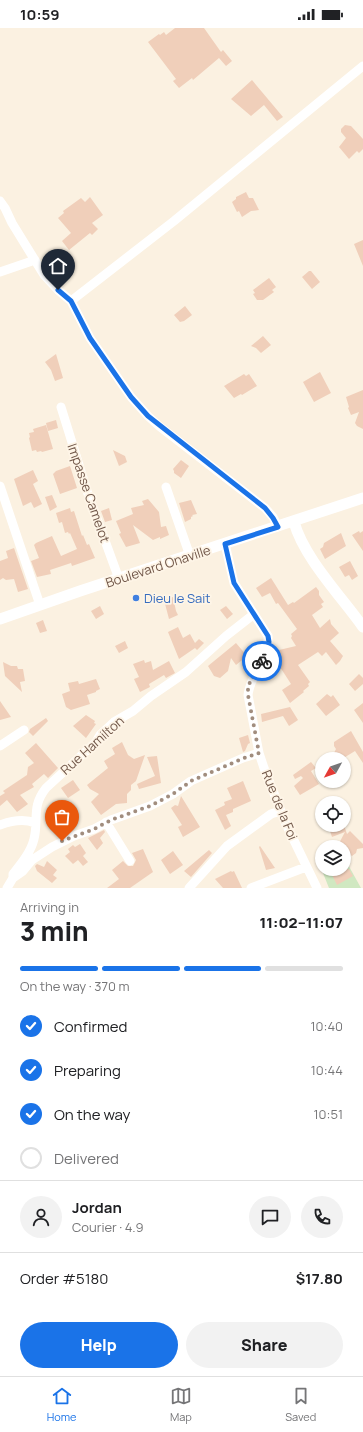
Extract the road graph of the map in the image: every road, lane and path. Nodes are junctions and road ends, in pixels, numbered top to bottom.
1 (363, 66) edge
2 (0, 201) edge
3 (35, 260) junction
4 (0, 272) edge
5 (71, 301) junction
6 (61, 407) dead end
7 (0, 486) edge
8 (166, 487) dead end
9 (363, 498) edge
10 (294, 522) junction
11 (278, 527) junction
12 (225, 544) junction
13 (190, 556) junction
14 (119, 579) junction
15 (40, 605) junction
16 (254, 614) junction
17 (0, 619) edge
18 (363, 627) edge
19 (24, 730) dead end
20 (0, 746) edge
21 (259, 753) junction
22 (280, 811) junction
23 (106, 822) junction
24 (35, 823) junction
25 (0, 825) edge
26 (33, 842) junction
27 (45, 852) junction
28 (130, 861) dead end
29 (306, 867) junction
30 (13, 878) junction
31 (7, 888) edge
32 (189, 888) edge
33 (251, 888) edge
34 (317, 888) edge

1 - 5 street
2 - 3 street
3 - 4 street
3 - 5 street
5 - 11 street
6 - 14 street, Impasse Camelot
7 - 15 street
8 - 13 street
9 - 10 street, Boulevard Onaville
10 - 11 street, Boulevard Onaville
10 - 18 street
11 - 12 street, Boulevard Onaville
12 - 13 street, Boulevard Onaville
12 - 16 street, Rue de la Foi
13 - 14 street, Boulevard Onaville
14 - 15 street, Boulevard Onaville
15 - 17 street, Boulevard Onaville
16 - 21 street, Rue de la Foi
16 - 24 street, Rue Hamilton
19 - 20 street
21 - 22 street, Rue de la Foi
21 - 23 street
22 - 29 street, Rue de la Foi
22 - 32 street
23 - 27 street
23 - 28 street
24 - 25 street
24 - 26 street, Rue Hamilton
26 - 27 street
26 - 30 street, Rue Hamilton
27 - 30 street
29 - 33 street
29 - 34 street, Rue de la Foi
30 - 31 street, Rue Hamilton

